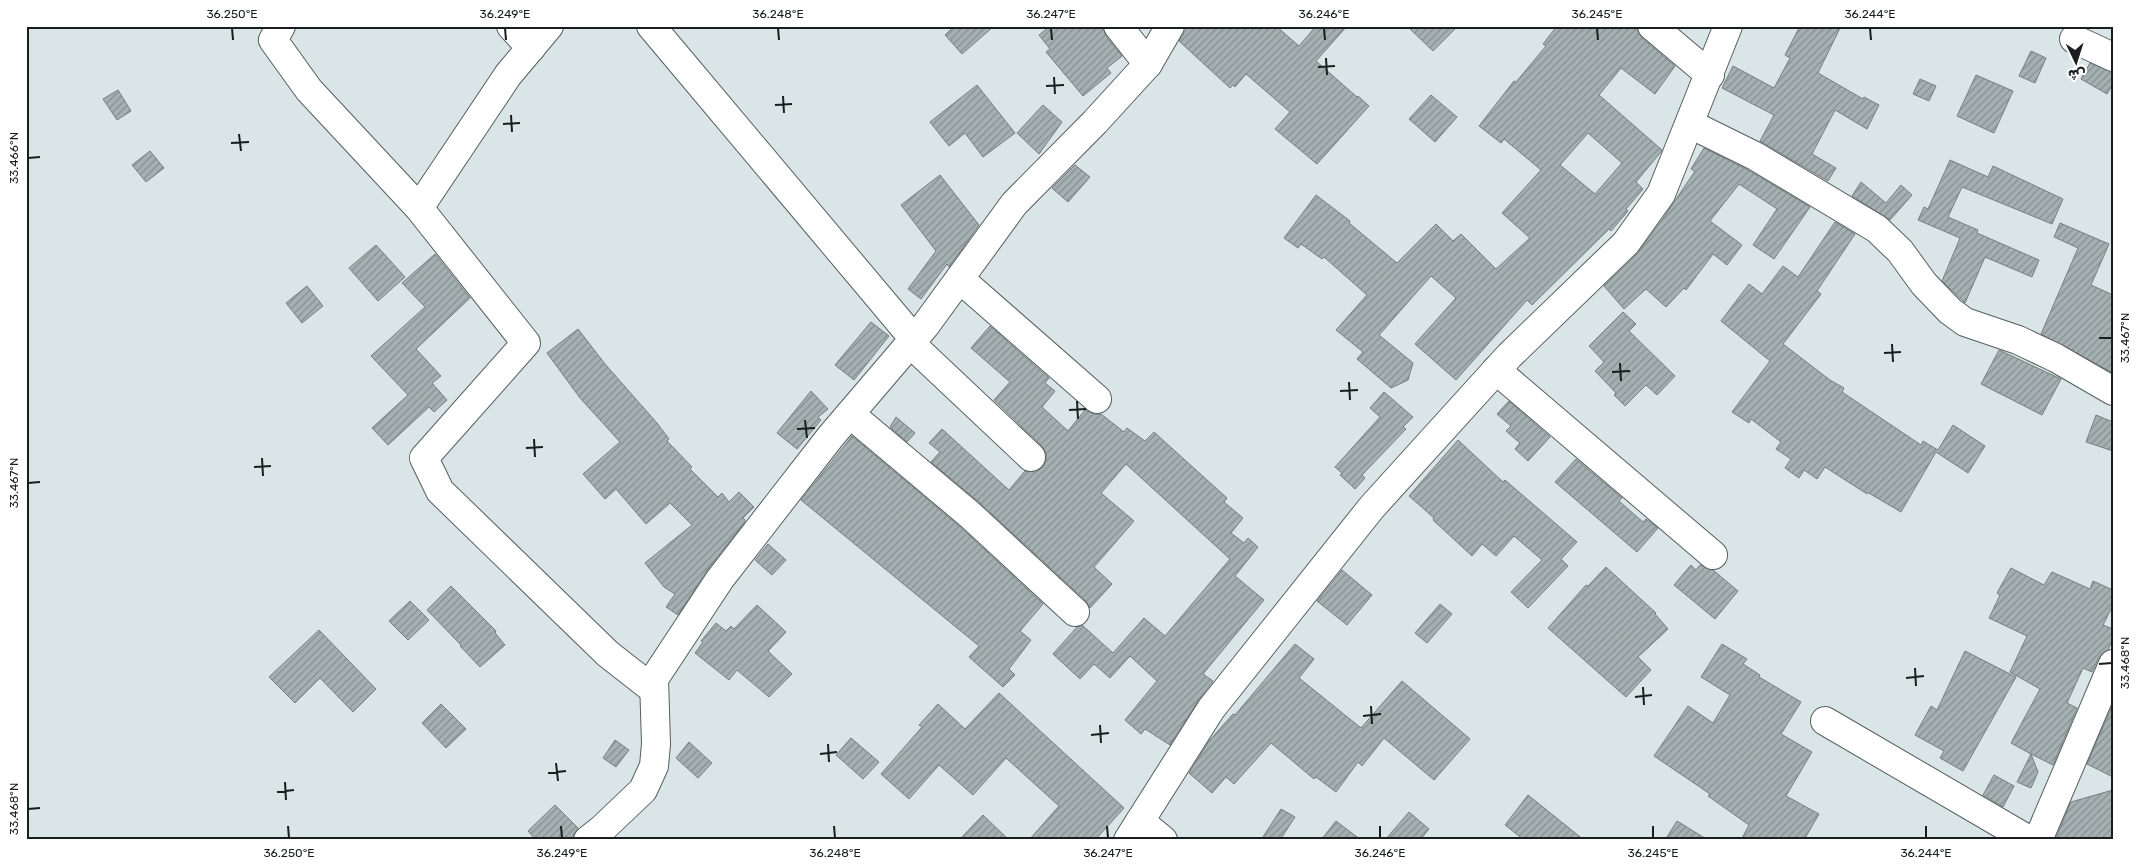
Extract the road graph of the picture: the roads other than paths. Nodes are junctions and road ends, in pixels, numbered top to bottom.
1 (281, 26) edge
2 (511, 26) edge
3 (549, 26) edge
4 (651, 26) edge
5 (1118, 26) edge
6 (1170, 26) edge
7 (1652, 26) edge
8 (1728, 26) edge
9 (2074, 39) dead end
10 (531, 48) junction
11 (2113, 56) edge
12 (1148, 64) junction
13 (1710, 75) junction
14 (1690, 124) junction
15 (419, 208) junction
16 (960, 279) junction
17 (912, 341) junction
18 (1496, 370) junction
19 (2113, 391) edge
20 (1097, 399) dead end
21 (850, 414) junction
22 (1031, 457) dead end
23 (1713, 555) dead end
24 (1075, 612) dead end
25 (2113, 664) edge
26 (654, 690) junction
27 (1825, 721) dead end
28 (1134, 831) edge
29 (588, 840) edge
30 (1163, 840) edge
31 (2029, 840) edge
32 (2038, 840) edge

1 - 15 street
2 - 10 street
3 - 10 street
4 - 17 street
5 - 12 street
6 - 12 street
7 - 13 street
8 - 13 street
9 - 11 street
10 - 15 street
12 - 16 street
13 - 14 street
14 - 18 street
14 - 19 street
15 - 26 street
16 - 17 street
16 - 20 street
17 - 21 street
17 - 22 street
18 - 23 street
18 - 28 street
21 - 24 street
21 - 26 street
25 - 32 street
26 - 29 street
27 - 31 street
28 - 30 street

